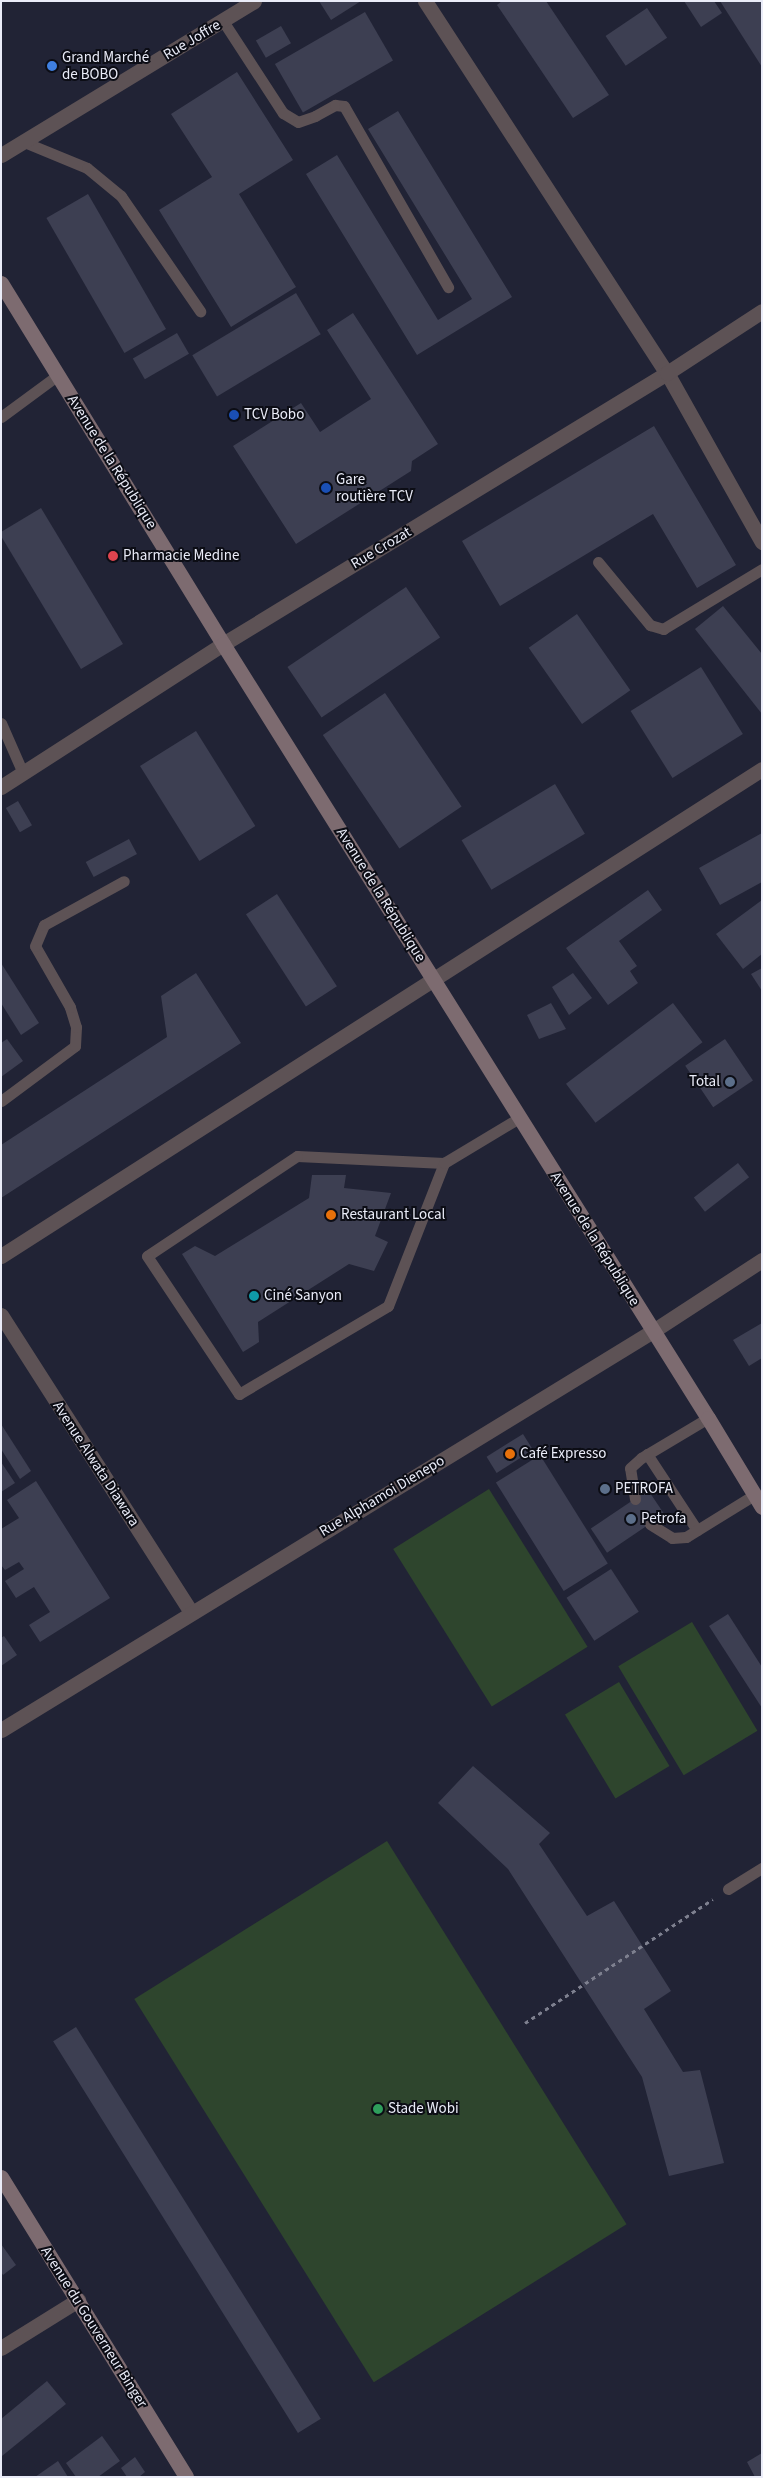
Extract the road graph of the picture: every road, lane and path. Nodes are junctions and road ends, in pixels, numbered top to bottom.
1 (254, 1) edge
2 (426, 1) edge
3 (223, 21) junction
4 (24, 142) junction
5 (1, 156) edge
6 (1, 283) edge
7 (448, 287) dead end
8 (200, 311) dead end
9 (762, 311) edge
10 (667, 373) junction
11 (58, 375) junction
12 (1, 417) edge
13 (762, 542) edge
14 (598, 562) dead end
15 (762, 569) edge
16 (223, 644) junction
17 (1, 723) edge
18 (762, 769) edge
19 (23, 773) junction
20 (1, 787) edge
21 (124, 881) dead end
22 (434, 979) junction
23 (1, 1101) edge
24 (519, 1118) junction
25 (444, 1163) junction
26 (1, 1256) edge
27 (762, 1260) edge
28 (1, 1315) edge
29 (652, 1331) junction
30 (708, 1418) junction
31 (647, 1454) junction
32 (635, 1499) dead end
33 (758, 1501) edge
34 (650, 1524) dead end
35 (698, 1530) junction
36 (190, 1612) junction
37 (1, 1730) edge
38 (762, 1868) edge
39 (728, 1889) joint
40 (525, 2023) dead end
41 (1, 2177) edge
42 (78, 2300) junction
43 (1, 2348) edge
44 (186, 2477) edge

1 - 3 street, Rue Joffre
2 - 10 street
3 - 4 street, Rue Joffre
3 - 7 lane
4 - 5 street, Rue Joffre
4 - 8 lane
6 - 11 street, Avenue de la République
9 - 10 street, Rue Crozat
10 - 13 street
10 - 16 street, Rue Crozat
11 - 12 lane
11 - 16 street, Avenue de la République
14 - 15 lane
16 - 19 street, Rue Crozat
16 - 22 street, Avenue de la République
17 - 19 lane
18 - 22 street
19 - 20 street, Rue Crozat
21 - 23 lane
22 - 24 street, Avenue de la République
22 - 26 street
24 - 25 lane
24 - 29 street, Avenue de la République
25 - 25 lane
27 - 29 street, Rue Alphamoi Dienepo
28 - 36 street, Avenue Alwata Diawara
29 - 30 street, Avenue de la République
29 - 36 street, Rue Alphamoi Dienepo
30 - 31 lane
30 - 33 street, Avenue de la République
31 - 32 lane
31 - 35 lane
33 - 35 lane
34 - 35 lane
36 - 37 street, Rue Alphamoi Dienepo
38 - 39 lane
39 - 40 path
41 - 42 street, Avenue du Gouverneur Binger
42 - 43 street
42 - 44 street, Avenue du Gouverneur Binger

